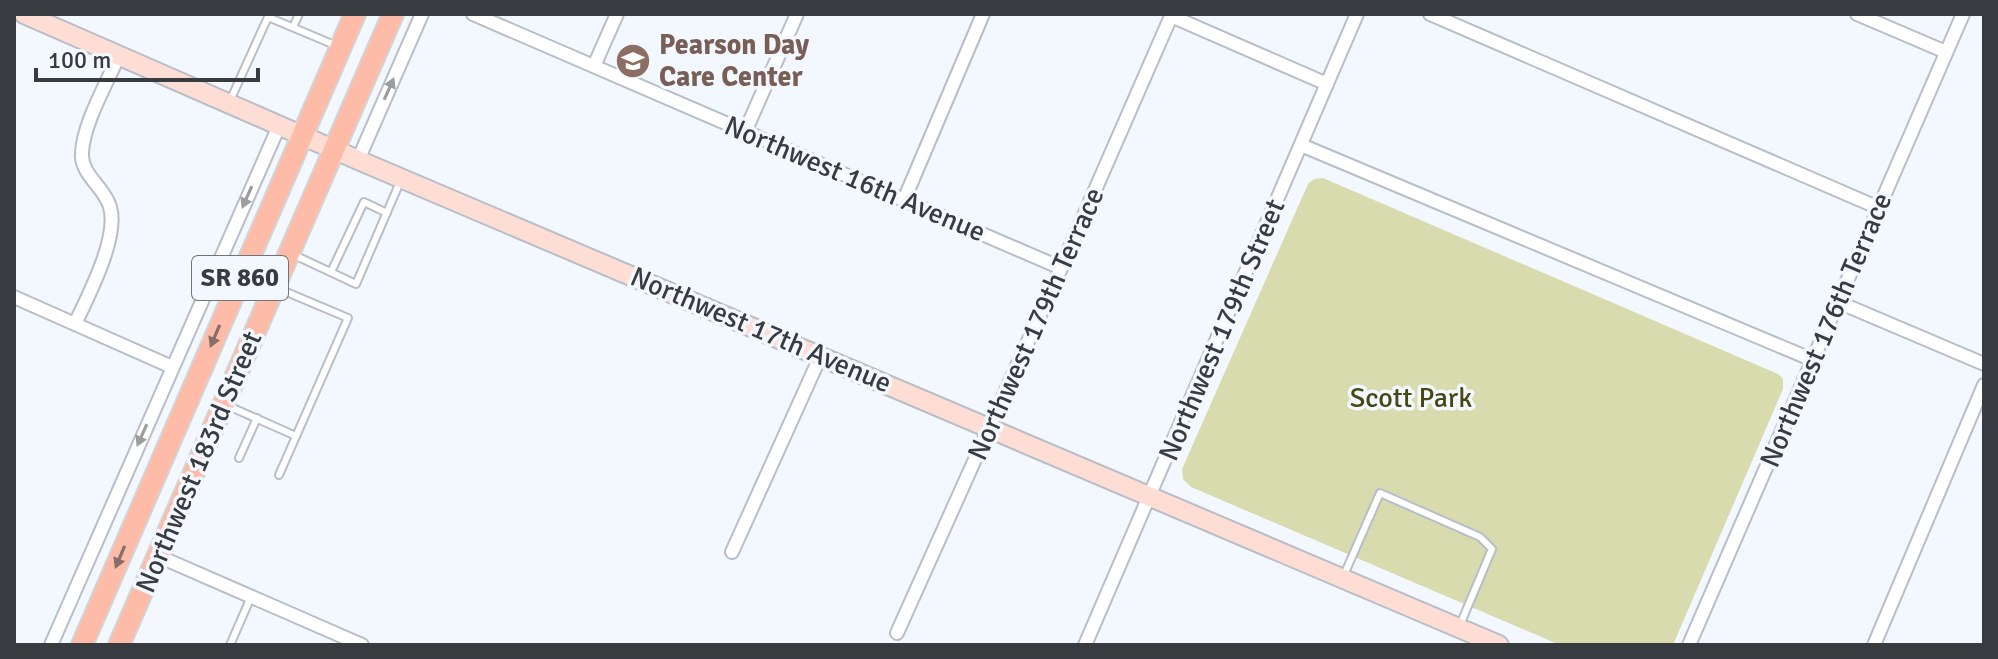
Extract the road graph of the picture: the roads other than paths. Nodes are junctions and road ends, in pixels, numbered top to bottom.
1 (24, 14) edge
2 (299, 14) edge
3 (355, 14) edge
4 (393, 14) edge
5 (422, 14) edge
6 (473, 14) edge
7 (617, 14) edge
8 (797, 14) edge
9 (983, 14) edge
10 (1357, 14) edge
11 (1430, 14) edge
12 (1857, 14) edge
13 (1963, 14) edge
14 (1171, 15) edge
15 (51, 19) edge
16 (293, 27) junction
17 (341, 47) junction
18 (1946, 52) junction
19 (119, 55) junction
20 (594, 66) junction
21 (1327, 84) junction
22 (229, 104) junction
23 (279, 126) junction
24 (745, 132) junction
25 (302, 136) junction
26 (1301, 145) junction
27 (334, 150) junction
28 (358, 160) junction
29 (402, 179) junction
30 (904, 200) junction
31 (1879, 208) junction
32 (387, 213) junction
33 (290, 253) junction
34 (1061, 268) junction
35 (331, 272) junction
36 (275, 287) junction
37 (14, 297) edge
38 (1838, 302) junction
39 (75, 324) junction
40 (821, 355) junction
41 (1813, 360) junction
42 (1984, 364) edge
43 (172, 367) junction
44 (1984, 385) edge
45 (224, 404) junction
46 (257, 418) junction
47 (990, 428) junction
48 (296, 436) junction
49 (239, 458) dead end
50 (279, 475) dead end
51 (151, 485) junction
52 (1150, 497) junction
53 (732, 552) dead end
54 (158, 556) junction
55 (1343, 579) junction
56 (251, 597) junction
57 (1459, 628) junction
58 (897, 633) dead end
59 (51, 645) edge
60 (82, 645) edge
61 (119, 645) edge
62 (230, 645) edge
63 (362, 645) edge
64 (1085, 645) edge
65 (1499, 645) edge
66 (1689, 645) edge
67 (1874, 645) edge

1 - 15 street, Northwest 17th Avenue
2 - 16 lane
3 - 17 main road, Northwest 183rd Street / SR 860
4 - 27 main road, Northwest 183rd Street / SR 860
28 -> 5 street
6 - 20 street, Northwest 16th Avenue
7 - 20 street
8 - 24 street
9 - 30 street
10 - 21 street, Northwest 179th Street
11 - 31 street
12 - 18 street
13 - 18 street, Northwest 176th Terrace
14 - 21 street
14 - 34 street, Northwest 179th Terrace
15 - 19 street, Northwest 17th Avenue
16 - 17 lane
16 - 22 lane
17 - 25 main road, Northwest 183rd Street / SR 860
18 - 31 street, Northwest 176th Terrace
19 - 22 street, Northwest 17th Avenue
19 - 39 street
20 - 24 street, Northwest 16th Avenue
21 - 26 street, Northwest 179th Street
22 - 23 street, Northwest 17th Avenue
23 - 25 street, Northwest 17th Avenue
23 -> 43 street
24 - 30 street, Northwest 16th Avenue
25 - 27 street, Northwest 17th Avenue
25 -> 51 main road, Northwest 183rd Street / SR 860
26 - 41 street
26 - 52 street, Northwest 179th Street
27 - 28 street, Northwest 17th Avenue
27 - 33 main road, Northwest 183rd Street / SR 860
28 - 29 street, Northwest 17th Avenue
29 - 32 lane
29 - 40 street, Northwest 17th Avenue
30 - 34 street, Northwest 16th Avenue
31 - 38 street, Northwest 176th Terrace
32 - 35 lane
32 - 35 lane
33 - 35 lane
33 - 36 main road, Northwest 183rd Street / SR 860
34 - 47 street, Northwest 179th Terrace
36 - 45 main road, Northwest 183rd Street / SR 860
36 - 48 lane
37 - 39 street
38 - 41 street, Northwest 176th Terrace
38 - 42 street
39 - 43 street
40 - 47 street, Northwest 17th Avenue
40 - 53 street
41 - 66 street, Northwest 176th Terrace
43 -> 59 street
44 - 67 street
45 - 46 lane
45 - 54 main road, Northwest 183rd Street / SR 860
46 - 48 lane
46 - 49 lane
47 - 52 street, Northwest 17th Avenue
47 - 58 street, Northwest 179th Terrace
48 - 50 lane
51 - 54 main road
51 -> 60 main road, Northwest 183rd Street / SR 860
52 - 55 street, Northwest 17th Avenue
52 - 64 street, Northwest 179th Street
54 - 56 street
54 - 61 main road, Northwest 183rd Street / SR 860
55 - 57 street, Northwest 17th Avenue
55 - 57 lane
56 - 62 lane
56 - 63 street
57 - 65 street, Northwest 17th Avenue

